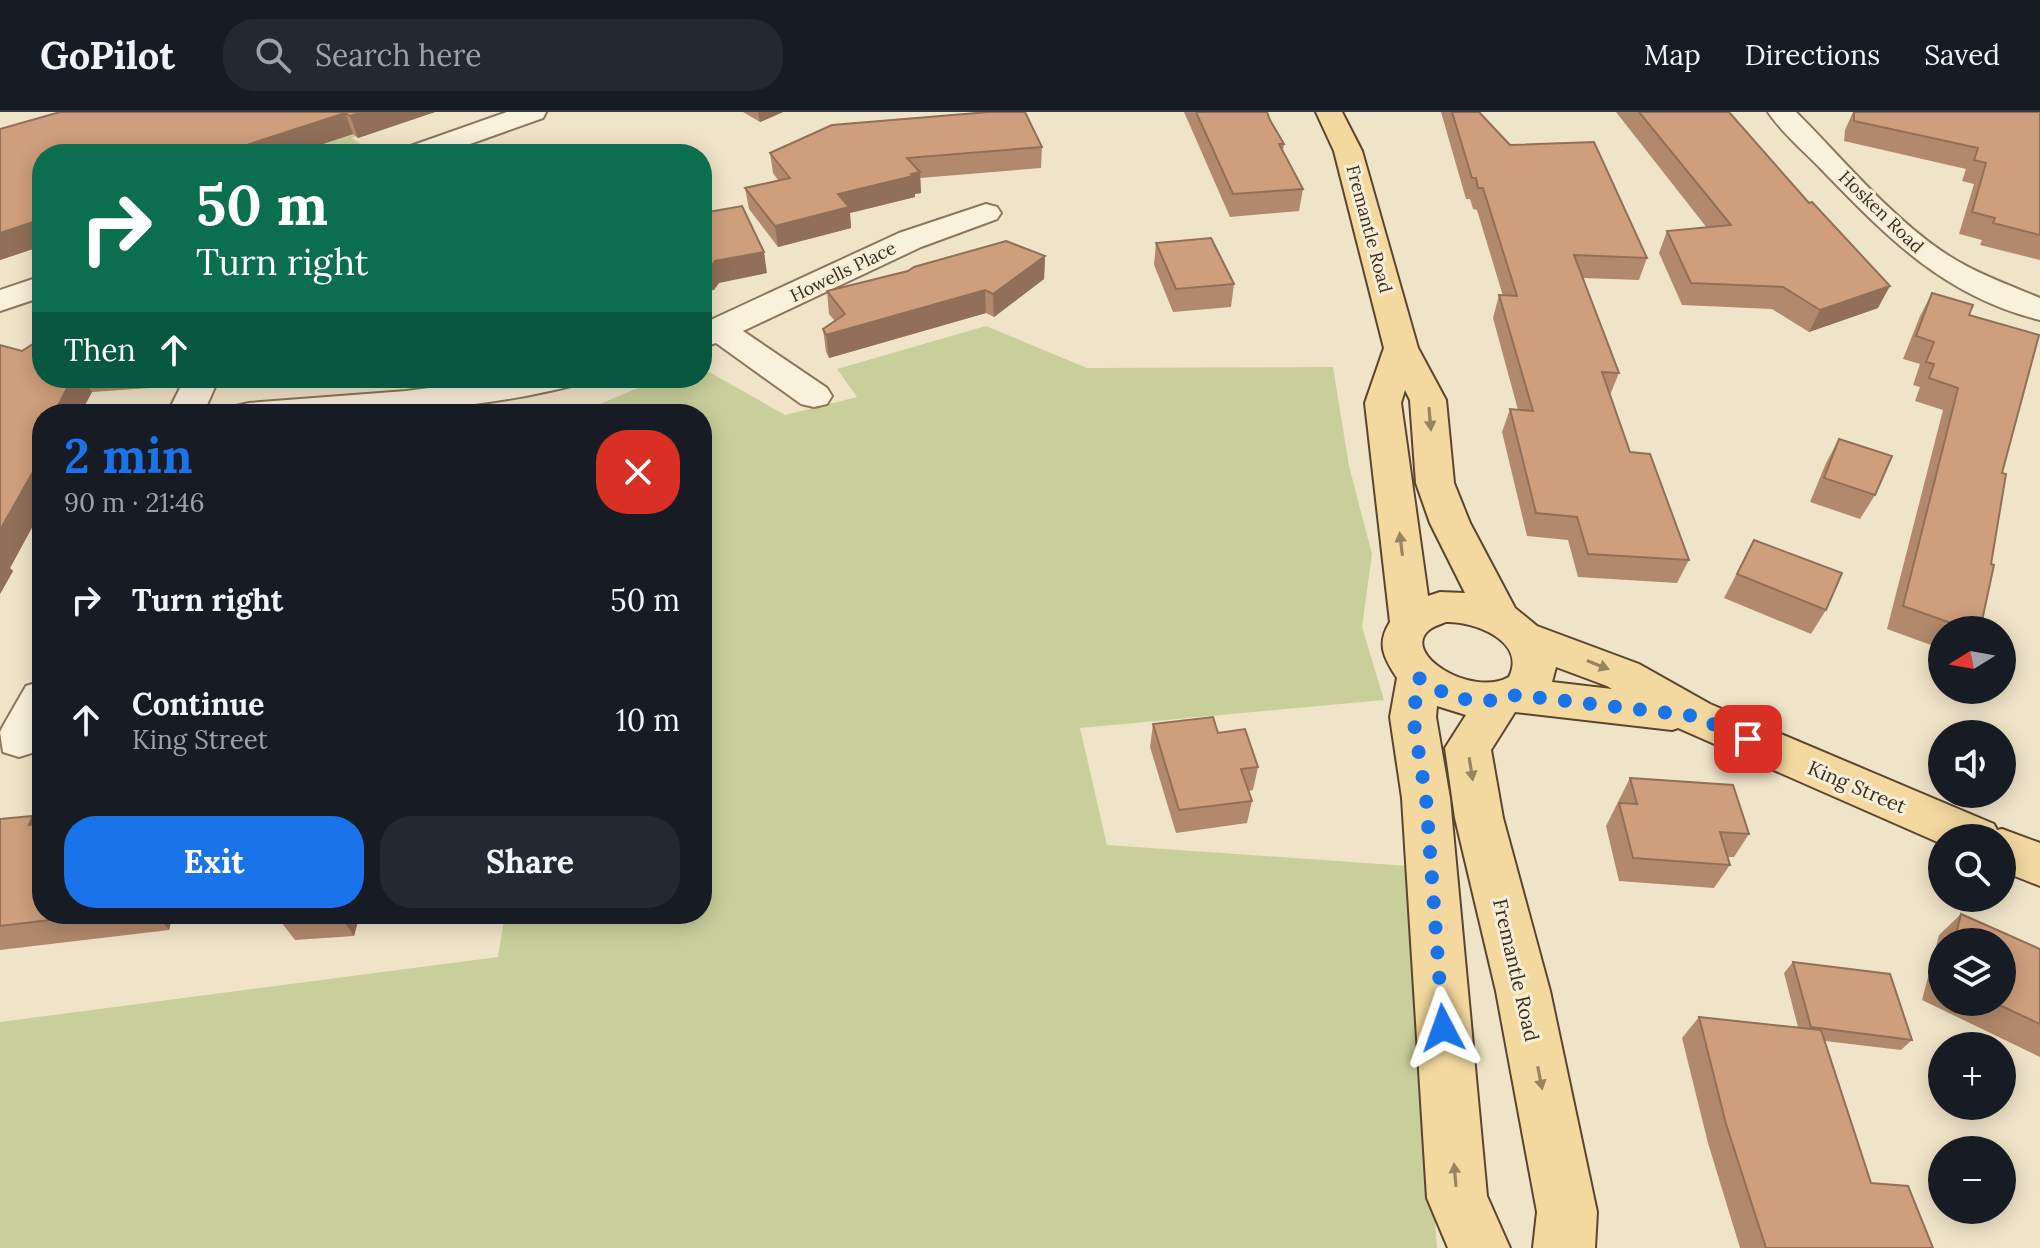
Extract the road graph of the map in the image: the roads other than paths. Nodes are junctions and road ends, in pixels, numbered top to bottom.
1 (533, 112) edge
2 (1329, 112) edge
3 (1781, 112) edge
4 (443, 144) edge
5 (986, 213) dead end
6 (32, 290) edge
7 (0, 301) edge
8 (2040, 310) edge
9 (712, 334) edge
10 (712, 335) edge
11 (1401, 348) junction
12 (518, 388) edge
13 (814, 396) dead end
14 (388, 404) edge
15 (1410, 621) junction
16 (1512, 628) junction
17 (1419, 678) junction
18 (1508, 698) junction
19 (1694, 716) junction
20 (32, 718) edge
21 (20, 743) edge
22 (1945, 824) edge
23 (2016, 855) edge
24 (2040, 865) edge
25 (1479, 1248) edge
26 (1564, 1248) edge

1 - 4 street
2 - 11 main road, Fremantle Road
3 - 8 street, Hosken Road
5 - 9 street, Howells Place
6 - 7 street
10 - 13 street
15 -> 11 main road
11 -> 16 main road, Fremantle Road
12 - 14 street
15 - 16 main road
15 - 17 main road
16 - 18 main road
16 -> 19 main road, King Street
17 - 18 main road
25 -> 17 main road
18 - 19 main road, King Street
18 -> 26 main road, Fremantle Road
19 - 22 main road, King Street
20 - 21 street
23 - 24 main road

